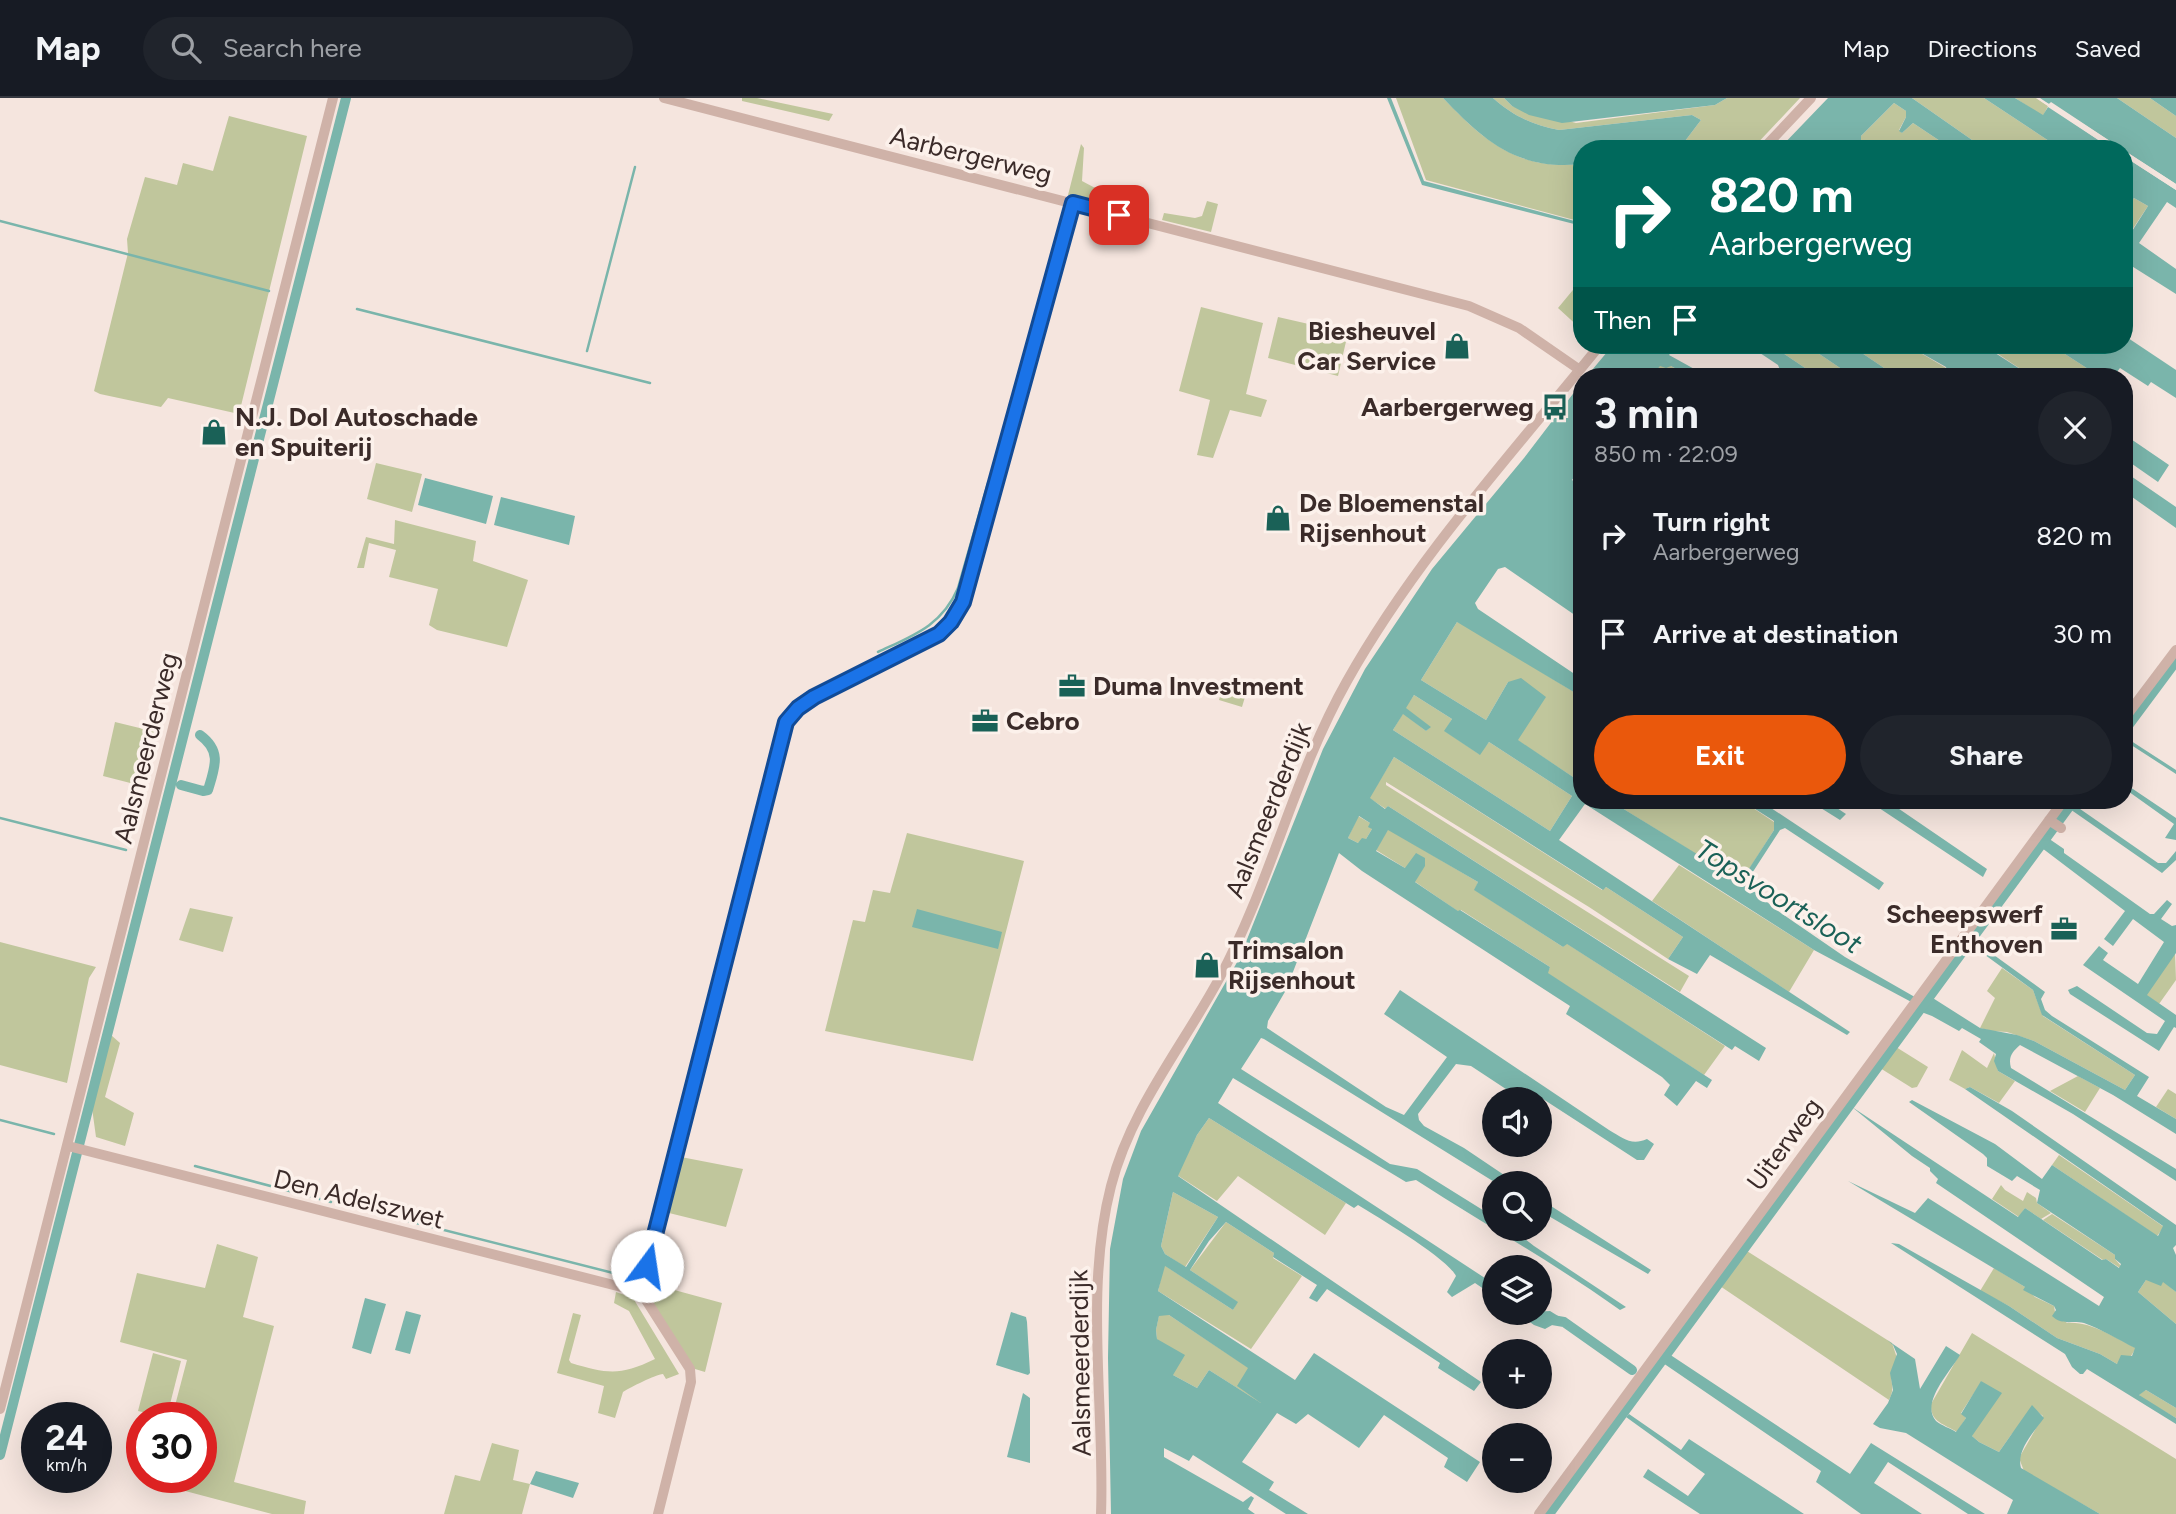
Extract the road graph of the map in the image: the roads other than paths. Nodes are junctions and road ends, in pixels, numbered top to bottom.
1 (334, 98) edge
2 (663, 98) edge
3 (1811, 98) edge
4 (1771, 140) edge
5 (1073, 203) junction
6 (1593, 354) edge
7 (1577, 368) edge
8 (1582, 368) edge
9 (1573, 379) edge
10 (2176, 650) edge
11 (2133, 707) edge
12 (2060, 809) edge
13 (76, 1148) junction
14 (640, 1292) junction
15 (0, 1409) edge
16 (658, 1514) edge
17 (1101, 1514) edge
18 (1539, 1514) edge

1 - 13 street, Aalsmeerderweg
2 - 5 street, Aarbergerweg
3 - 4 street
5 - 7 street, Aarbergerweg
5 - 14 street
6 - 8 street, Aalsmeerderdijk
9 - 17 street, Aalsmeerderdijk
10 - 11 street
12 - 18 street, Uiterweg
13 - 14 street, Den Adelszwet
13 - 15 street, Aalsmeerderweg
14 - 16 street

